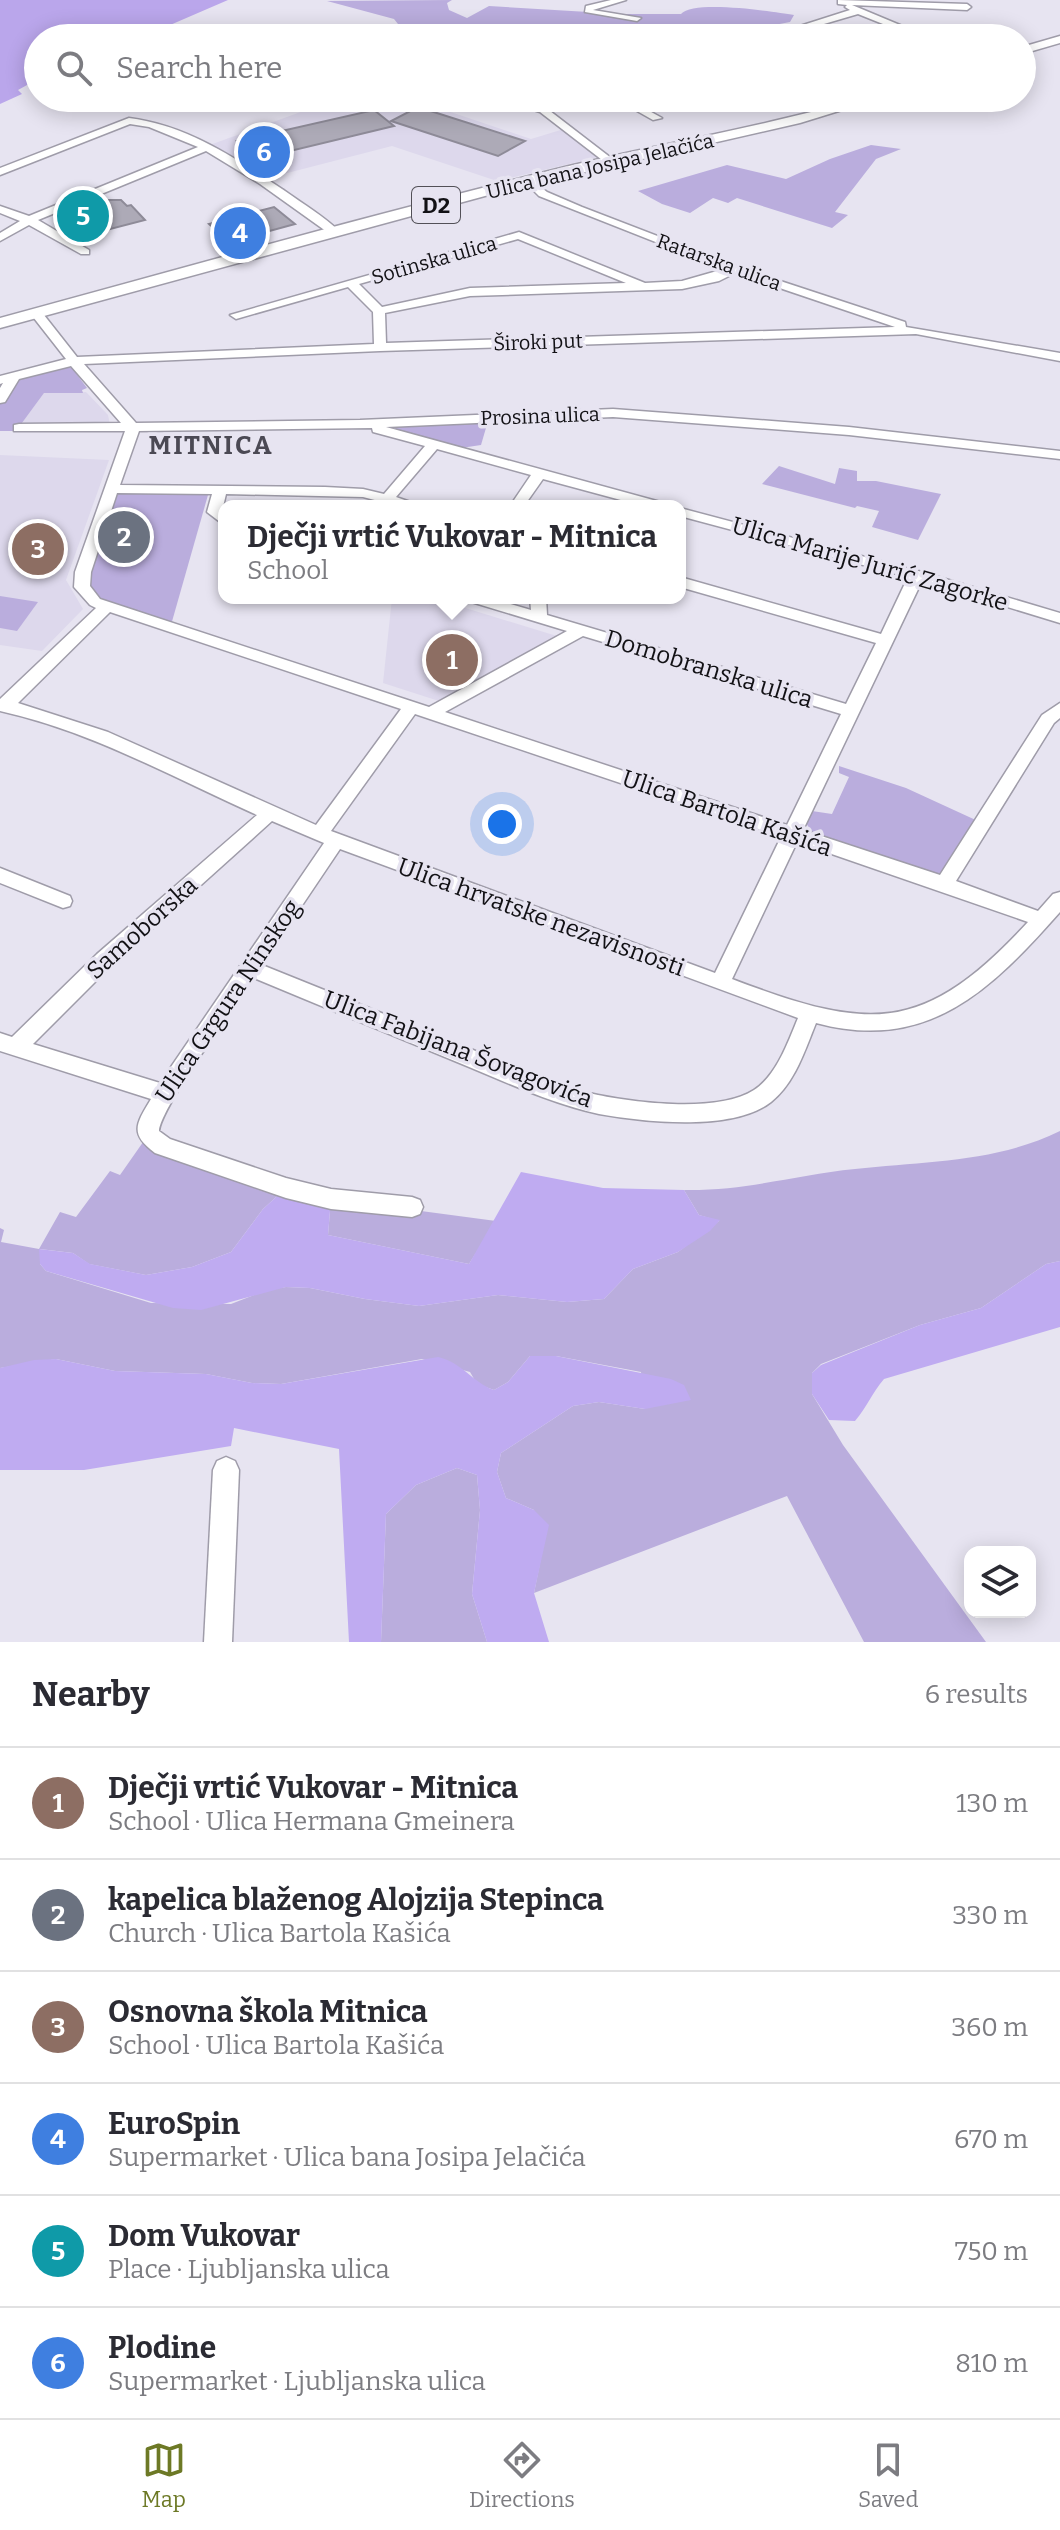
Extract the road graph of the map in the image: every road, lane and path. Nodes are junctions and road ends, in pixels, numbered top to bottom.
1 (622, 0) edge
2 (838, 1) edge
3 (967, 7) dead end
4 (857, 11) junction
5 (637, 18) dead end
6 (813, 24) edge
7 (889, 24) edge
8 (1060, 39) edge
9 (1036, 47) edge
10 (546, 112) edge
11 (646, 112) edge
12 (829, 112) edge
13 (657, 118) dead end
14 (205, 148) junction
15 (610, 161) junction
16 (0, 172) edge
17 (529, 181) junction
18 (0, 209) edge
19 (29, 220) junction
20 (334, 232) junction
21 (0, 238) edge
22 (85, 252) dead end
23 (734, 269) junction
24 (606, 272) junction
25 (351, 283) junction
26 (643, 286) junction
27 (602, 287) junction
28 (379, 311) junction
29 (36, 313) junction
30 (236, 315) dead end
31 (0, 323) edge
32 (916, 330) junction
33 (380, 347) junction
34 (1060, 357) edge
35 (74, 361) junction
36 (14, 376) junction
37 (0, 380) edge
38 (0, 399) edge
39 (360, 424) junction
40 (19, 428) dead end
41 (133, 428) junction
42 (434, 444) junction
43 (1060, 455) edge
44 (540, 473) junction
45 (110, 489) junction
46 (220, 491) junction
47 (388, 498) junction
48 (395, 500) edge
49 (521, 500) edge
50 (635, 500) edge
51 (686, 514) edge
52 (218, 516) edge
53 (917, 575) junction
54 (686, 584) edge
55 (493, 604) edge
56 (538, 604) edge
57 (106, 607) junction
58 (539, 618) junction
59 (1060, 618) edge
60 (580, 631) junction
61 (887, 641) junction
62 (2, 706) edge
63 (412, 706) junction
64 (1060, 709) edge
65 (853, 712) junction
66 (431, 713) junction
67 (270, 813) junction
68 (792, 836) junction
69 (328, 837) junction
70 (0, 875) edge
71 (944, 884) junction
72 (1060, 899) edge
73 (63, 901) dead end
74 (1042, 920) junction
75 (249, 968) junction
76 (720, 983) junction
77 (810, 1013) junction
78 (8, 1044) edge
79 (165, 1094) junction
80 (412, 1207) dead end
81 (226, 1470) dead end
82 (218, 1642) edge

1 - 5 street
2 - 3 street
2 - 4 street
4 - 6 street
4 - 7 street
8 - 9 main road
10 - 15 street
11 - 13 street
12 - 15 main road, Ulica bana Josipa Jelačića / D2
14 - 16 street
14 - 19 street
14 - 20 street
15 - 17 main road, Ulica bana Josipa Jelačića / D2
17 - 20 main road, Ulica bana Josipa Jelačića / D2
17 - 23 street, Ratarska ulica
18 - 19 street
19 - 21 street
19 - 22 street
20 - 29 main road, Ulica bana Josipa Jelačića / D2
23 - 26 street, Sotinska ulica
23 - 32 street, Ratarska ulica
24 - 25 street, Sotinska ulica
24 - 26 street, Sotinska ulica
24 - 27 street
25 - 28 street, Sotinska ulica
25 - 30 street, Sotinska ulica
26 - 27 street, Sotinska ulica
27 - 28 street, Sotinska ulica
28 - 33 street, Sotinska ulica
29 - 31 main road, Ulica bana Josipa Jelačića / D2
29 - 35 street
32 - 33 street, Široki put
32 - 34 street, Široki put
33 - 35 street, Široki put
35 - 36 street, Široki put
35 - 41 street
36 - 37 street, Široki put
36 - 38 street
39 - 41 street, Prosina ulica
39 - 42 street
39 - 43 street, Prosina ulica
40 - 41 street, Prosina ulica
41 - 45 street
42 - 44 street
42 - 47 street
44 - 49 street
44 - 50 street
45 - 46 street
45 - 57 street
46 - 47 street
46 - 52 street
47 - 48 street
51 - 53 street, Ulica Marije Jurić Zagorke
53 - 59 street, Ulica Marije Jurić Zagorke
53 - 61 street
54 - 61 street
55 - 58 street, Domobranska ulica
56 - 58 street
57 - 62 street
57 - 63 street, Ulica Bartola Kašića
58 - 60 street, Domobranska ulica
60 - 65 street, Domobranska ulica
60 - 66 street
61 - 65 street
62 - 67 street, Ulica hrvatske nezavisnosti
63 - 66 street, Ulica Bartola Kašića
63 - 69 street
64 - 71 street
65 - 68 street
66 - 68 street, Ulica Bartola Kašića
67 - 69 street, Ulica hrvatske nezavisnosti
67 - 78 street, Samoborska
68 - 71 street, Ulica Bartola Kašića
68 - 76 street
69 - 75 street, Ulica Grgura Ninskog
69 - 76 street, Ulica hrvatske nezavisnosti
70 - 73 street
71 - 74 street, Ulica Bartola Kašića
72 - 74 street, Ulica hrvatske nezavisnosti
74 - 77 street, Ulica hrvatske nezavisnosti
75 - 77 street, Ulica Fabijana Šovagovića
75 - 79 street, Ulica Grgura Ninskog
76 - 77 street, Ulica hrvatske nezavisnosti
78 - 79 street
79 - 80 street, Ulica Grgura Ninskog
81 - 82 street

